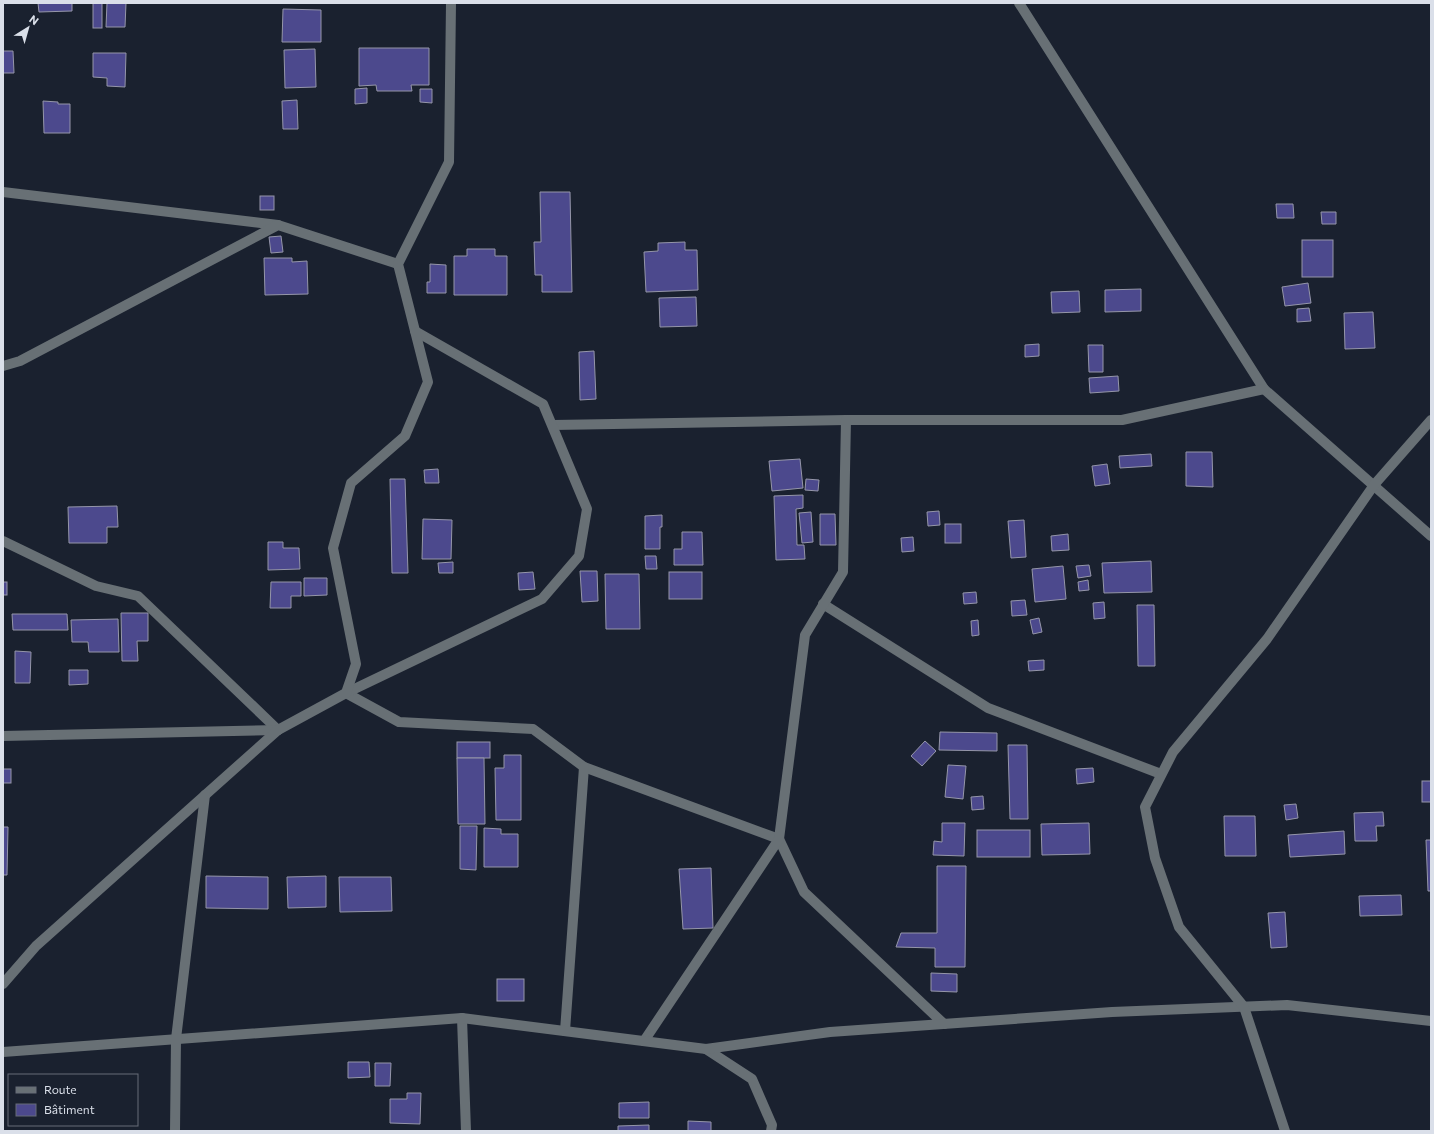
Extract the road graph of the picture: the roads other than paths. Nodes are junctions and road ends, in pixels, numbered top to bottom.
1 (451, 3) edge
2 (1019, 3) edge
3 (3, 192) edge
4 (278, 225) junction
5 (398, 264) junction
6 (415, 331) junction
7 (3, 366) edge
8 (1264, 388) junction
9 (846, 420) junction
10 (1431, 420) edge
11 (553, 425) junction
12 (1374, 485) junction
13 (1431, 536) edge
14 (3, 542) edge
15 (824, 604) junction
16 (346, 693) junction
17 (278, 730) junction
18 (3, 736) edge
19 (584, 767) junction
20 (1161, 774) junction
21 (205, 795) junction
22 (779, 839) junction
23 (3, 984) edge
24 (1244, 1007) junction
25 (462, 1018) junction
26 (1431, 1021) edge
27 (944, 1024) junction
28 (565, 1031) junction
29 (176, 1039) junction
30 (644, 1041) junction
31 (706, 1049) junction
32 (3, 1052) edge
33 (175, 1131) edge
34 (466, 1131) edge
35 (771, 1131) edge
36 (1285, 1131) edge

1 - 5 street
2 - 8 street
3 - 4 street
4 - 5 street
4 - 7 street
5 - 6 street
6 - 11 street
6 - 16 street
8 - 9 street
8 - 12 street
9 - 11 street
9 - 15 street
10 - 12 street
11 - 16 street
12 - 13 street
12 - 20 street
14 - 17 street
15 - 20 street
15 - 22 street
16 - 17 street
16 - 19 street
17 - 18 street
17 - 21 street
19 - 22 street
19 - 28 street
20 - 24 street
21 - 23 street
21 - 29 street
22 - 27 street
22 - 30 street
24 - 26 street
24 - 27 street
24 - 36 street
25 - 28 street
25 - 29 street
25 - 34 street
27 - 31 street
28 - 30 street
29 - 32 street
29 - 33 street
30 - 31 street
31 - 35 street

